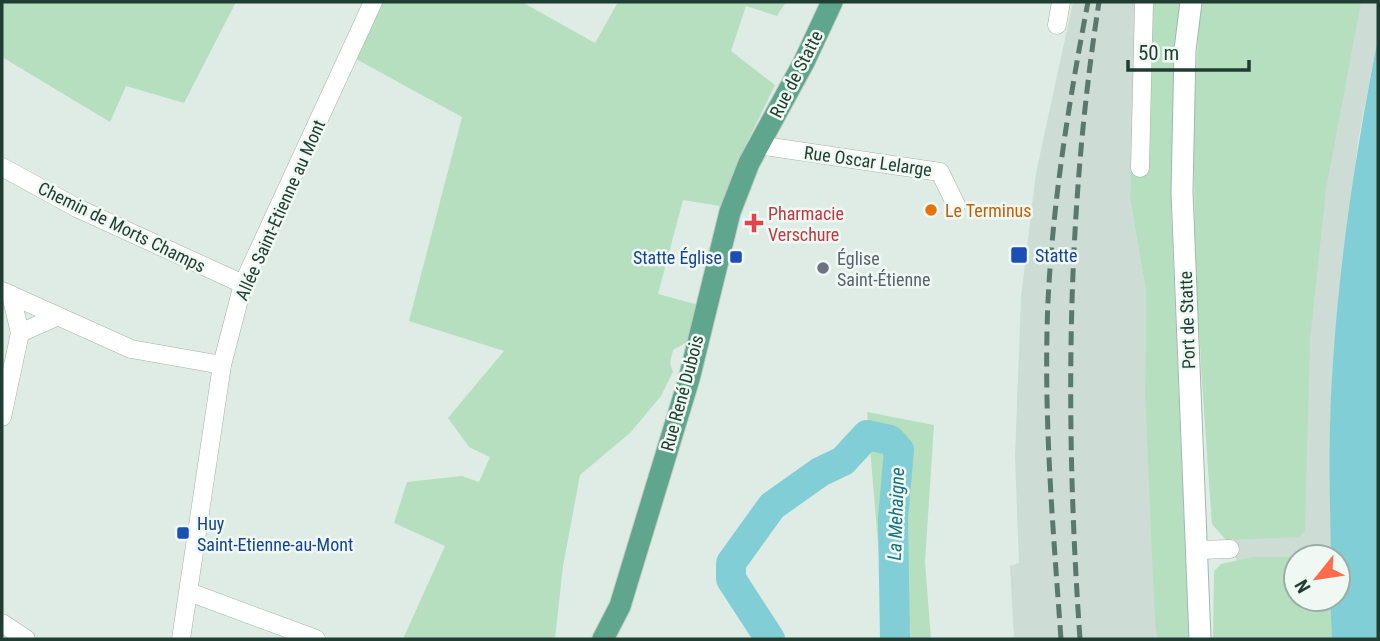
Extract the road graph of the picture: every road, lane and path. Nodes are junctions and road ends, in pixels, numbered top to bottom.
1 (373, 2) edge
2 (832, 2) edge
3 (1061, 2) edge
4 (1144, 2) edge
5 (1191, 2) edge
6 (1058, 25) dead end
7 (758, 145) junction
8 (2, 167) edge
9 (1140, 168) dead end
10 (956, 205) dead end
11 (243, 284) junction
12 (6, 293) edge
13 (58, 316) junction
14 (20, 333) junction
15 (222, 365) junction
16 (2, 416) edge
17 (1230, 549) dead end
18 (1199, 550) junction
19 (189, 592) junction
20 (2, 622) edge
21 (26, 639) edge
22 (181, 639) edge
23 (316, 639) edge
24 (603, 639) edge
25 (1200, 639) edge

1 - 11 street, Allée Saint-Etienne au Mont
2 - 7 main road, Rue de Statte
3 - 6 street
4 - 9 street
5 - 18 street, Port de Statte
7 - 10 street, Rue Oscar Lelarge
7 - 24 main road, Rue René Dubois
8 - 11 street, Chemin de Morts Champs
11 - 15 street, Allée Saint-Etienne au Mont
12 - 13 street
12 - 14 street
13 - 14 street
13 - 15 street
14 - 16 street
15 - 19 street, Allée Saint-Etienne au Mont
17 - 18 street
18 - 25 street, Port de Statte
19 - 22 street, Allée Saint-Etienne au Mont
19 - 23 street
20 - 21 street

